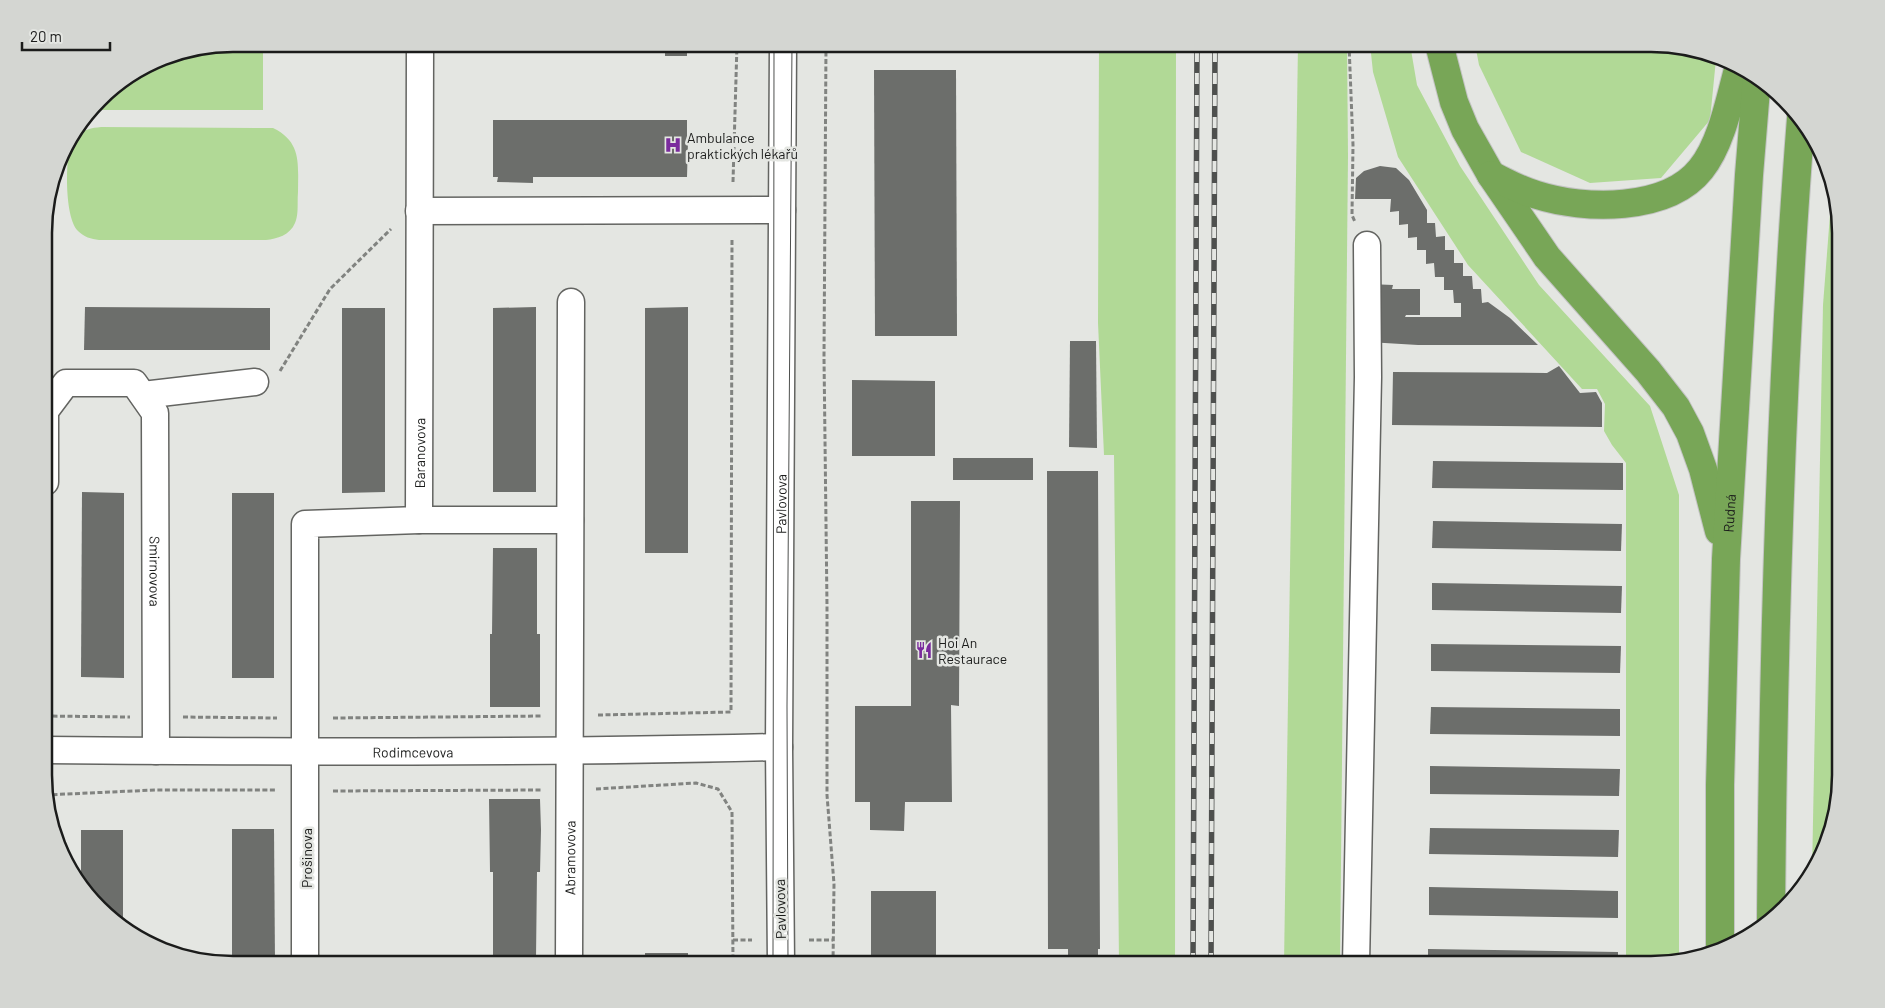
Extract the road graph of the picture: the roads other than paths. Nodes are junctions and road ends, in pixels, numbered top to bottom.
1 (420, 52) edge
2 (783, 52) edge
3 (1440, 52) edge
4 (1737, 74) edge
5 (1756, 86) edge
6 (1800, 131) edge
7 (1491, 175) junction
8 (420, 206) junction
9 (782, 210) junction
10 (1367, 245) road end
11 (570, 302) dead end
12 (255, 382) road end
13 (143, 395) junction
14 (52, 402) edge
15 (419, 520) junction
16 (570, 520) junction
17 (1726, 559) junction
18 (779, 748) junction
19 (52, 750) edge
20 (156, 751) junction
21 (571, 751) junction
22 (306, 752) junction
23 (1771, 911) edge
24 (1720, 942) edge
25 (305, 956) edge
26 (569, 956) edge
27 (781, 956) edge
28 (1356, 956) edge

1 - 8 street, Baranovova
2 - 9 street, Pavlovova
3 - 7 highway
4 - 7 highway
5 - 17 highway, Rudná
6 - 23 highway
7 - 17 highway
8 - 9 street
8 - 15 street, Baranovova
9 - 18 street, Pavlovova
10 - 28 street
11 - 16 street
12 - 13 street
13 - 14 street, Smirnovova
13 - 20 street, Smirnovova
15 - 16 street
15 - 22 street
16 - 21 street
17 - 24 highway, Rudná
18 - 21 street, Rodimcevova
18 - 27 street, Pavlovova
19 - 20 street, Rodimcevova
20 - 22 street, Rodimcevova
21 - 22 street, Rodimcevova
21 - 26 street, Abramovova
22 - 25 street, Prošinova

